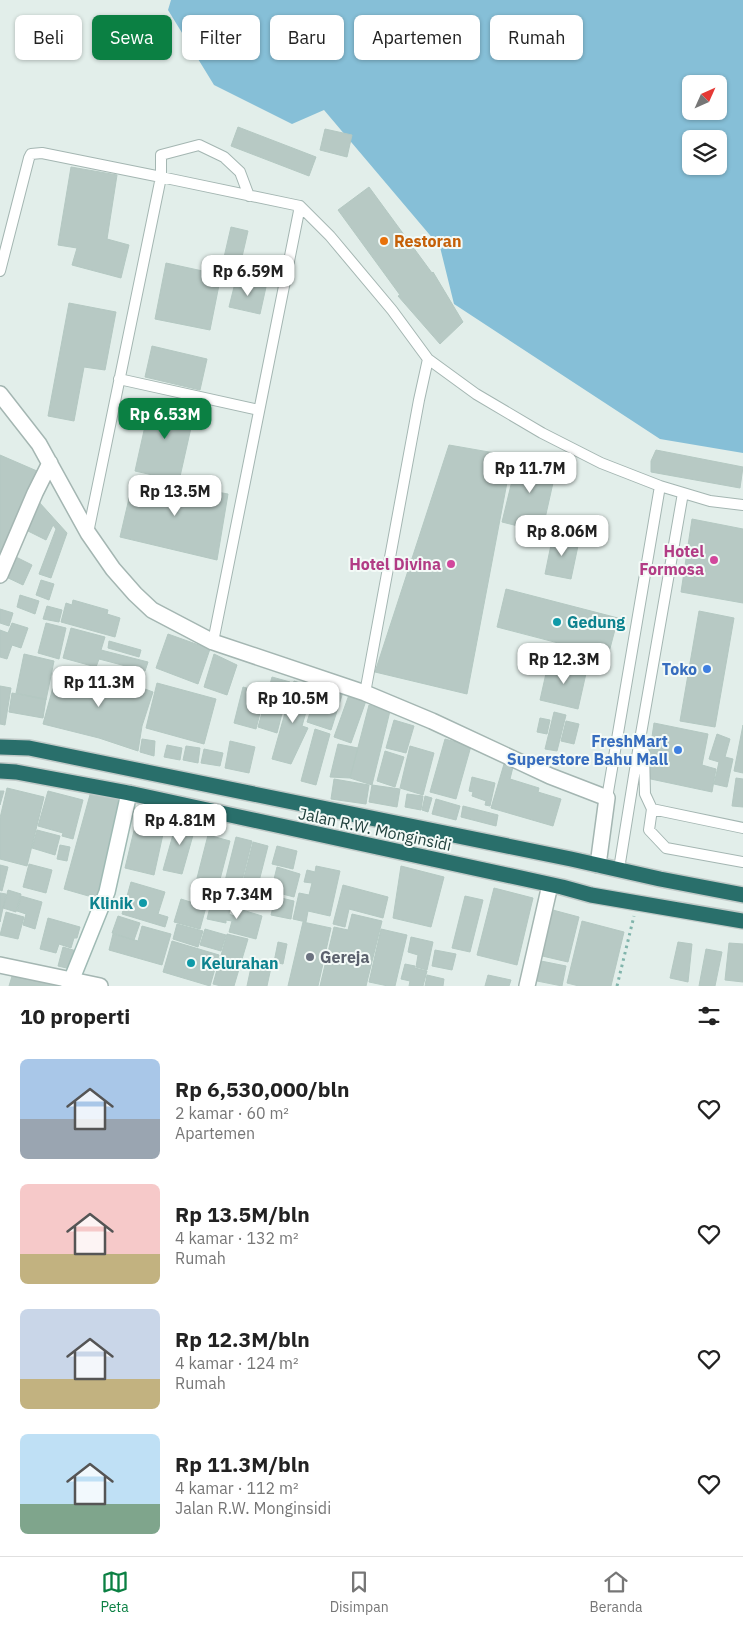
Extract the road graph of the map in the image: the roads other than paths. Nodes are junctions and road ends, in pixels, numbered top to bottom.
1 (161, 177) junction
2 (249, 196) junction
3 (300, 206) junction
4 (0, 271) edge
5 (428, 359) junction
6 (119, 379) junction
7 (0, 394) edge
8 (259, 410) junction
9 (50, 463) junction
10 (660, 486) junction
11 (683, 493) junction
12 (743, 505) edge
13 (88, 533) junction
14 (0, 576) edge
15 (213, 642) junction
16 (365, 693) junction
17 (0, 746) edge
18 (638, 751) junction
19 (0, 771) edge
20 (129, 793) junction
21 (607, 798) junction
22 (652, 809) junction
23 (743, 828) edge
24 (743, 862) edge
25 (598, 865) junction
26 (619, 870) junction
27 (550, 885) junction
28 (743, 895) edge
29 (743, 921) edge
30 (0, 965) edge
31 (70, 983) edge
32 (100, 986) edge
33 (527, 986) edge

1 - 2 lane
1 - 2 lane
1 - 4 lane
1 - 6 lane
2 - 3 lane
3 - 5 lane
3 - 8 lane
5 - 10 lane
5 - 16 lane
6 - 8 lane
6 - 13 lane
7 - 9 street
8 - 15 lane
9 - 13 street
9 - 14 street
10 - 11 lane
10 - 21 lane
11 - 12 lane
11 - 18 lane
13 - 15 street
15 - 16 street
16 - 21 street
17 - 25 highway, Jalan R.W. Monginsidi
18 - 22 lane
18 - 26 lane
19 - 20 highway, Jalan R.W. Monginsidi
20 - 27 highway, Jalan R.W. Monginsidi
20 - 31 street
21 - 25 street
22 - 23 lane
22 - 24 lane
25 - 26 highway, Jalan R.W. Monginsidi
26 - 28 highway, Jalan R.W. Monginsidi
27 - 29 highway, Jalan R.W. Monginsidi
27 - 33 street
30 - 31 street
31 - 32 street

